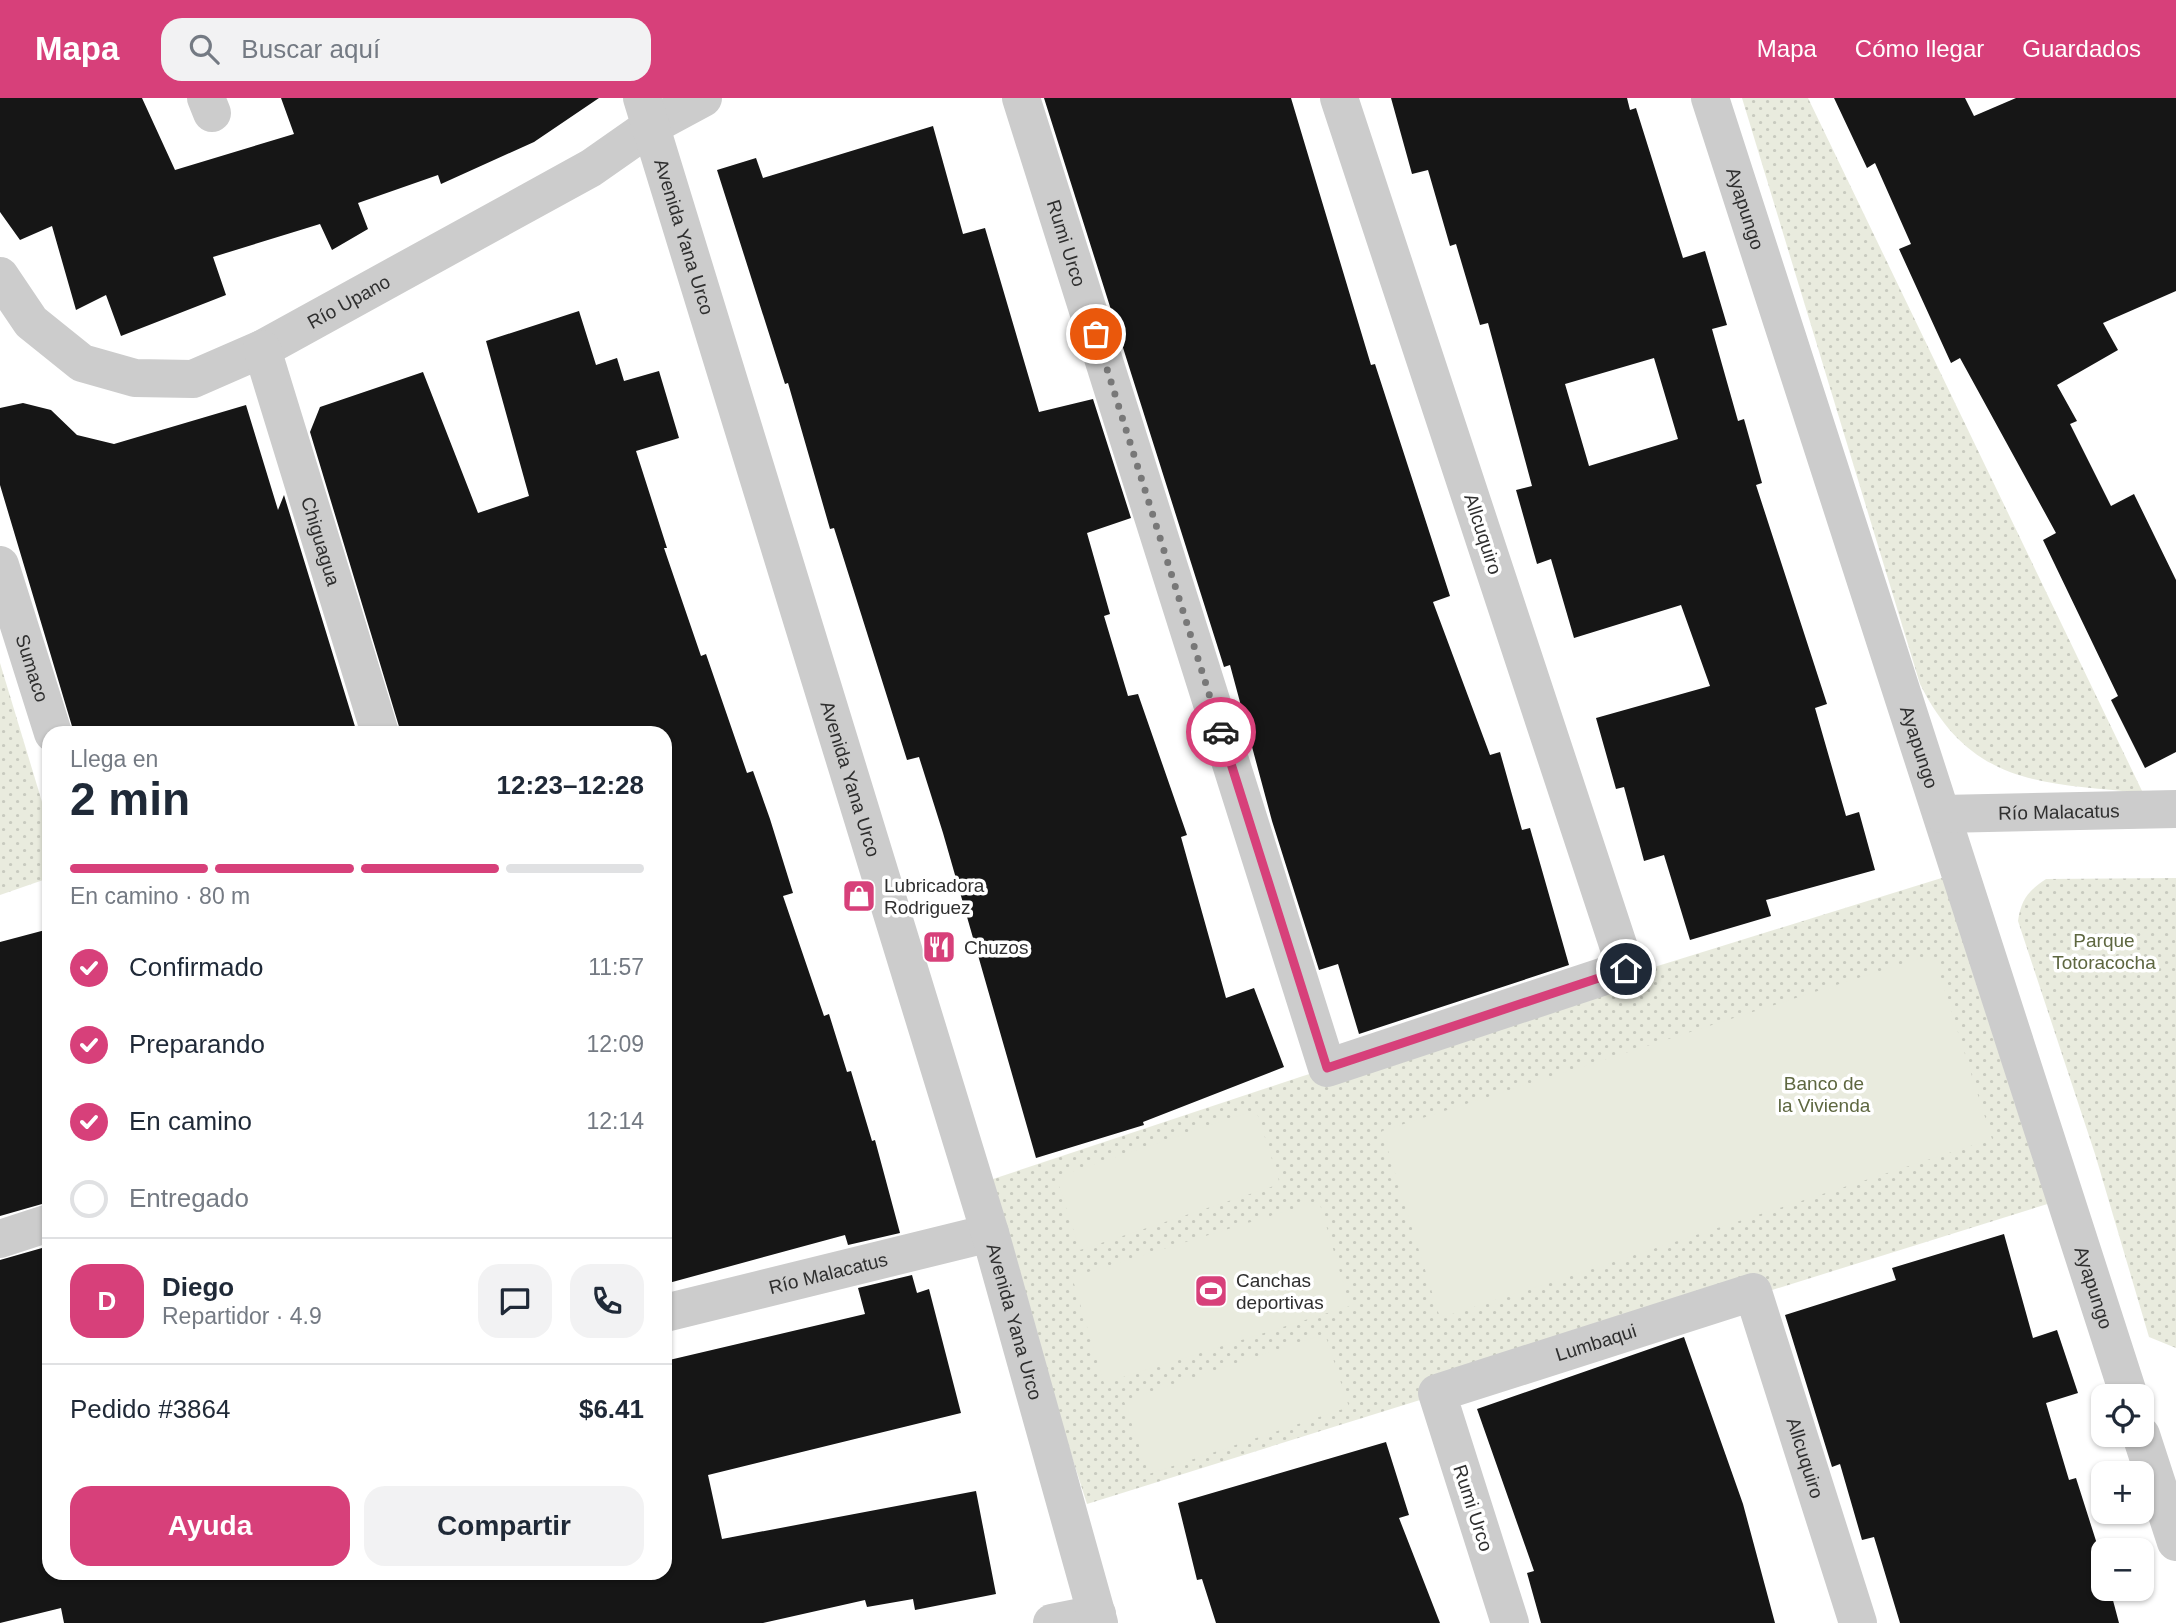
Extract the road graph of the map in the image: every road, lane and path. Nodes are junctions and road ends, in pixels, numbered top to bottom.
1 (703, 98) edge
2 (1021, 98) edge
3 (1339, 98) edge
4 (1710, 98) edge
5 (646, 112) edge
6 (0, 276) edge
7 (262, 349) junction
8 (0, 565) edge
9 (51, 726) edge
10 (378, 726) edge
11 (2176, 809) edge
12 (1942, 814) junction
13 (1626, 969) joint
14 (42, 1225) edge
15 (990, 1233) junction
16 (0, 1239) edge
17 (1753, 1292) joint
18 (672, 1311) edge
19 (2125, 1384) edge
20 (1437, 1393) joint
21 (2145, 1447) edge
22 (2176, 1542) edge
23 (1098, 1618) edge
24 (1052, 1623) edge
25 (1510, 1623) edge
26 (1858, 1623) edge

1 - 5 street, Río Upano
2 - 13 street, Rumi Urco
3 - 13 street, Allcuquiro
4 - 12 street, Ayapungo
5 - 7 street, Río Upano
5 - 15 street, Avenida Yana Urco
6 - 7 street, Río Upano
7 - 10 street, Chiguagua
8 - 9 street, Sumaco
11 - 12 street, Río Malacatus
12 - 19 street, Ayapungo
14 - 16 street
15 - 18 street, Río Malacatus
15 - 23 street, Avenida Yana Urco
17 - 20 street, Lumbaqui
17 - 26 street, Allcuquiro
20 - 25 street, Rumi Urco
21 - 22 street
23 - 24 street

